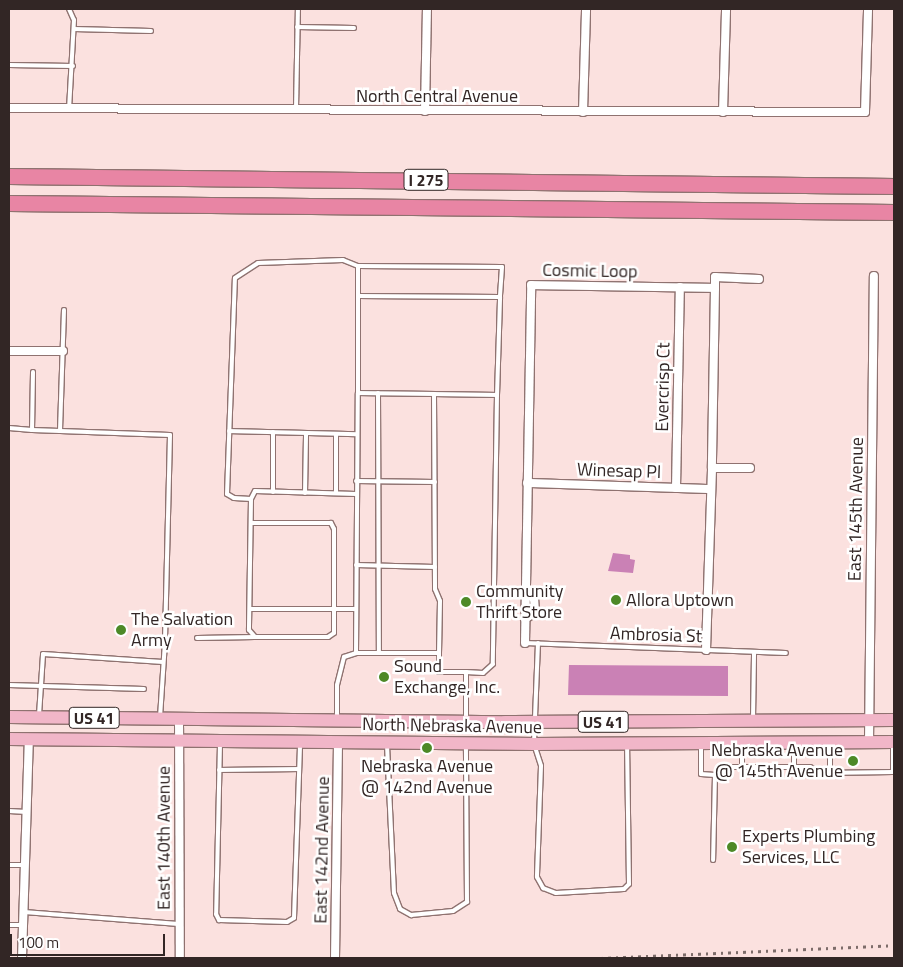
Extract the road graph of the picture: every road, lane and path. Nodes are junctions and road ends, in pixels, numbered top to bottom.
1 (69, 9) edge
2 (298, 9) edge
3 (427, 9) edge
4 (586, 9) edge
5 (726, 9) edge
6 (868, 9) edge
7 (297, 27) junction
8 (74, 28) junction
9 (354, 28) dead end
10 (151, 31) dead end
11 (9, 65) edge
12 (73, 66) junction
13 (9, 108) edge
14 (69, 109) junction
15 (296, 110) junction
16 (425, 111) junction
17 (583, 112) junction
18 (723, 112) junction
19 (9, 176) edge
20 (894, 186) edge
21 (9, 203) edge
22 (894, 212) edge
23 (358, 266) junction
24 (874, 276) dead end
25 (759, 279) dead end
26 (680, 287) junction
27 (715, 288) junction
28 (358, 296) junction
29 (500, 297) junction
30 (64, 310) dead end
31 (9, 351) edge
32 (63, 351) junction
33 (33, 372) dead end
34 (358, 393) junction
35 (378, 393) junction
36 (434, 394) junction
37 (497, 395) junction
38 (9, 428) edge
39 (32, 430) junction
40 (60, 431) junction
41 (229, 431) junction
42 (274, 432) junction
43 (306, 433) junction
44 (336, 434) junction
45 (356, 434) junction
46 (712, 468) junction
47 (750, 468) dead end
48 (356, 481) junction
49 (378, 482) junction
50 (435, 482) junction
51 (527, 483) junction
52 (676, 488) junction
53 (711, 489) junction
54 (273, 492) junction
55 (305, 492) junction
56 (336, 493) junction
57 (356, 494) junction
58 (251, 500) junction
59 (251, 523) junction
60 (356, 565) junction
61 (379, 566) junction
62 (435, 567) junction
63 (250, 609) junction
64 (334, 609) junction
65 (356, 609) junction
66 (255, 637) junction
67 (197, 638) dead end
68 (524, 643) joint
69 (538, 644) junction
70 (706, 650) junction
71 (754, 652) junction
72 (356, 653) junction
73 (379, 653) junction
74 (439, 653) junction
75 (786, 653) dead end
76 (163, 662) junction
77 (466, 672) junction
78 (9, 685) edge
79 (40, 685) junction
80 (144, 689) dead end
81 (9, 717) edge
82 (39, 717) junction
83 (160, 718) junction
84 (179, 718) junction
85 (321, 720) junction
86 (894, 720) edge
87 (337, 721) junction
88 (753, 721) junction
89 (869, 721) junction
90 (466, 722) junction
91 (534, 722) junction
92 (9, 739) edge
93 (29, 740) junction
94 (159, 740) junction
95 (179, 740) junction
96 (220, 741) junction
97 (300, 742) junction
98 (338, 742) junction
99 (830, 742) junction
100 (869, 742) junction
101 (894, 742) edge
102 (387, 743) junction
103 (701, 743) junction
104 (742, 743) junction
105 (794, 743) junction
106 (466, 744) junction
107 (534, 744) junction
108 (627, 744) junction
109 (730, 767) dead end
110 (742, 767) junction
111 (794, 767) junction
112 (299, 769) junction
113 (220, 770) junction
114 (830, 772) junction
115 (9, 811) edge
116 (27, 812) junction
117 (713, 860) dead end
118 (9, 865) edge
119 (25, 865) junction
120 (24, 912) junction
121 (179, 924) junction
122 (9, 925) edge
123 (23, 925) junction
124 (22, 958) edge
125 (180, 958) edge
126 (335, 958) edge

1 - 8 lane
2 - 7 lane
3 - 16 street
4 - 17 street
5 - 18 street
6 - 18 street, North Central Avenue
7 - 9 lane
7 - 15 lane
8 - 10 lane
8 - 12 lane
11 - 12 lane
12 - 14 lane
13 - 14 street, North Central Avenue
14 - 15 street, North Central Avenue
15 - 16 street, North Central Avenue
16 - 17 street, North Central Avenue
17 - 18 street, North Central Avenue
19 - 20 highway, I 275
21 - 22 highway, I 275
23 - 28 lane
23 - 29 lane
23 - 41 lane
24 - 89 street, East 145th Avenue
25 - 27 street
26 - 27 street, Cosmic Loop
26 - 51 street, Cosmic Loop
26 - 52 street, Evercrisp Ct
27 - 46 street
28 - 29 lane
28 - 34 lane
29 - 37 lane
30 - 32 lane
31 - 32 street
32 - 40 lane
33 - 39 lane
34 - 35 lane
34 - 45 lane
35 - 36 lane
35 - 49 lane
36 - 37 lane
36 - 50 lane
37 - 77 lane
38 - 39 lane
39 - 40 lane
40 - 76 lane
41 - 42 lane
41 - 58 lane
42 - 43 lane
42 - 54 lane
43 - 44 lane
43 - 55 lane
44 - 45 lane
44 - 56 lane
45 - 48 lane
46 - 47 street
46 - 53 street
48 - 49 lane
48 - 57 lane
49 - 50 lane
49 - 61 lane
50 - 62 lane
51 - 52 street, Winesap Pl
51 - 68 street, Cosmic Loop
52 - 53 street, Winesap Pl
53 - 70 street
54 - 55 lane
54 - 58 lane
55 - 56 lane
56 - 57 lane
57 - 60 lane
58 - 59 lane
59 - 63 lane
59 - 64 lane
60 - 61 lane
60 - 65 lane
61 - 62 lane
61 - 73 lane
62 - 74 lane
63 - 64 lane
63 - 66 lane
64 - 65 lane
64 - 66 lane
65 - 72 lane
66 - 67 lane
68 - 69 lane, Ambrosia St
69 - 70 lane, Ambrosia St
69 - 91 lane
70 - 71 lane, Ambrosia St
71 - 75 lane, Ambrosia St
71 - 88 lane
72 - 73 lane
72 - 87 lane
73 - 74 lane
74 - 77 lane
76 - 79 lane
76 - 83 lane
77 - 90 lane
78 - 79 lane
79 - 80 lane
79 - 82 lane
81 - 82 main road, North Nebraska Avenue / US 41
82 - 83 main road, North Nebraska Avenue / US 41
83 - 84 main road, North Nebraska Avenue / US 41
83 - 94 main road
84 - 85 main road, North Nebraska Avenue / US 41
84 - 95 street, East 140th Avenue
85 - 87 main road, North Nebraska Avenue / US 41
85 - 98 main road
86 - 89 main road, North Nebraska Avenue / US 41
87 - 90 main road, North Nebraska Avenue / US 41
88 - 89 main road, North Nebraska Avenue / US 41
88 - 91 main road, North Nebraska Avenue / US 41
89 - 100 street, East 145th Avenue
90 - 91 main road, North Nebraska Avenue / US 41
91 - 107 lane
92 - 93 main road, North Nebraska Avenue / US 41
93 - 94 main road, North Nebraska Avenue / US 41
93 - 116 street
94 - 95 main road, North Nebraska Avenue / US 41
95 - 96 main road, North Nebraska Avenue / US 41
95 - 121 street, East 140th Avenue
96 - 97 main road, North Nebraska Avenue / US 41
96 - 113 lane
97 - 98 main road, North Nebraska Avenue / US 41
97 - 112 lane
98 - 102 main road, North Nebraska Avenue / US 41
98 - 126 street, East 142nd Avenue
99 - 100 main road, North Nebraska Avenue / US 41
99 - 105 main road, North Nebraska Avenue / US 41
99 - 114 lane
100 - 101 main road, North Nebraska Avenue / US 41
101 - 114 lane
102 - 106 main road, North Nebraska Avenue / US 41
102 - 106 lane
103 - 104 main road, North Nebraska Avenue / US 41
103 - 108 main road, North Nebraska Avenue / US 41
103 - 117 lane
104 - 105 main road, North Nebraska Avenue / US 41
104 - 110 lane
105 - 111 lane
106 - 107 main road, North Nebraska Avenue / US 41
107 - 108 main road, North Nebraska Avenue / US 41
107 - 108 lane
109 - 110 lane
110 - 111 lane
111 - 114 lane
112 - 113 lane
112 - 113 lane
115 - 116 lane
116 - 119 street
118 - 119 lane
119 - 120 street
120 - 121 lane
120 - 123 street
121 - 125 street, East 140th Avenue
122 - 123 lane
123 - 124 street

